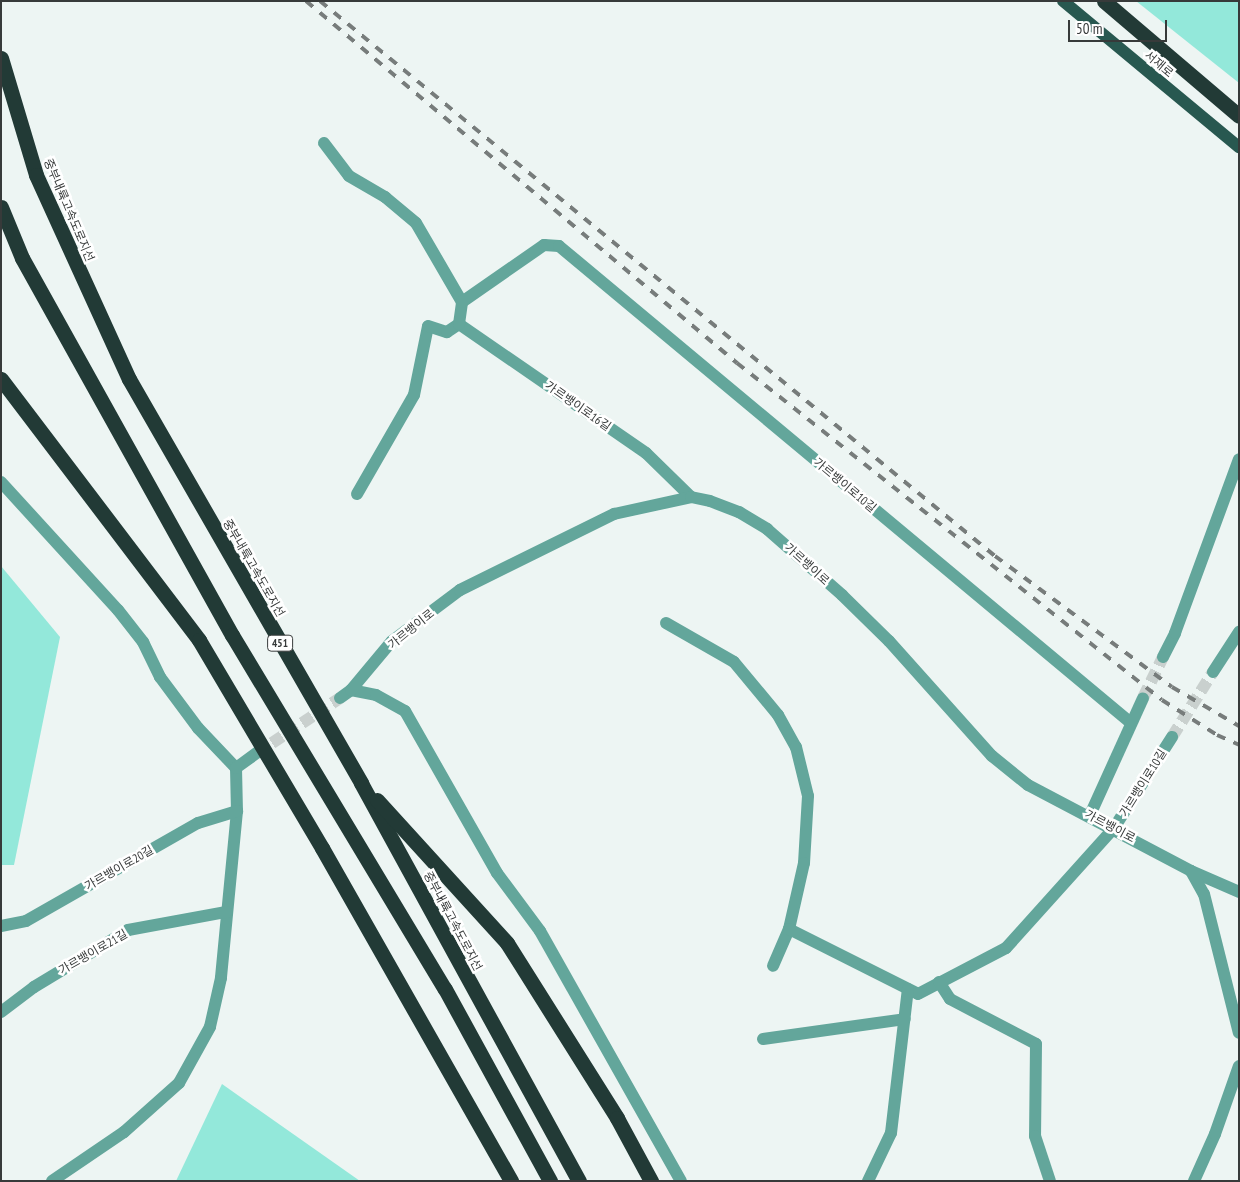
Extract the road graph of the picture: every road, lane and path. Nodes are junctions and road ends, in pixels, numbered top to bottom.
1 (1062, 1) edge
2 (1104, 1) edge
3 (1, 58) edge
4 (1239, 116) edge
5 (324, 143) dead end
6 (1239, 147) edge
7 (1, 207) edge
8 (462, 302) junction
9 (459, 324) junction
10 (1, 379) edge
11 (1239, 459) edge
12 (1, 482) edge
13 (357, 494) dead end
14 (691, 497) junction
15 (666, 623) dead end
16 (1239, 632) edge
17 (1163, 657) tunnel mouth
18 (1213, 672) tunnel mouth
19 (1143, 698) tunnel mouth
20 (1131, 723) junction
21 (1172, 737) tunnel mouth
22 (257, 753) tunnel mouth
23 (236, 768) junction
24 (361, 783) junction
25 (236, 811) junction
26 (1090, 815) junction
27 (1114, 828) junction
28 (1191, 870) junction
29 (1239, 892) edge
30 (226, 912) junction
31 (1, 926) edge
32 (789, 929) junction
33 (773, 966) dead end
34 (939, 982) junction
35 (908, 989) junction
36 (1, 1012) edge
37 (905, 1019) junction
38 (1239, 1033) edge
39 (763, 1039) dead end
40 (1239, 1066) edge
41 (617, 1118) junction
42 (52, 1181) edge
43 (511, 1181) edge
44 (550, 1181) edge
45 (579, 1181) edge
46 (644, 1181) edge
47 (651, 1181) edge
48 (681, 1181) edge
49 (868, 1181) edge
50 (1050, 1181) edge
51 (1194, 1181) edge

1 - 6 main road, 서재로
2 - 4 highway
3 - 24 highway, 중부내륙고속도로지선 / 451
5 - 8 street
7 - 44 highway
8 - 9 street
8 - 20 street, 가르뱅이로10길
9 - 13 street
9 - 14 street, 가르뱅이로16길
10 - 43 highway
11 - 17 street
12 - 23 street
14 - 26 street, 가르뱅이로
14 - 48 street, 가르뱅이로
15 - 32 street
16 - 18 street
19 - 20 street
20 - 26 street
21 - 27 street, 가르뱅이로10길
22 - 23 street
23 - 25 street
24 - 41 highway
24 - 45 highway, 중부내륙고속도로지선 / 451
25 - 30 street
25 - 31 street, 가르뱅이로20길
26 - 27 street, 가르뱅이로
27 - 28 street, 가르뱅이로
27 - 34 street, 가르뱅이로10길
28 - 29 street, 가르뱅이로
28 - 38 street
30 - 36 street, 가르뱅이로21길
30 - 42 street
32 - 33 street
32 - 35 street
34 - 35 street, 가르뱅이로10길
34 - 50 street
35 - 37 street
37 - 39 street
37 - 49 street
40 - 51 street
41 - 46 highway
41 - 47 highway

